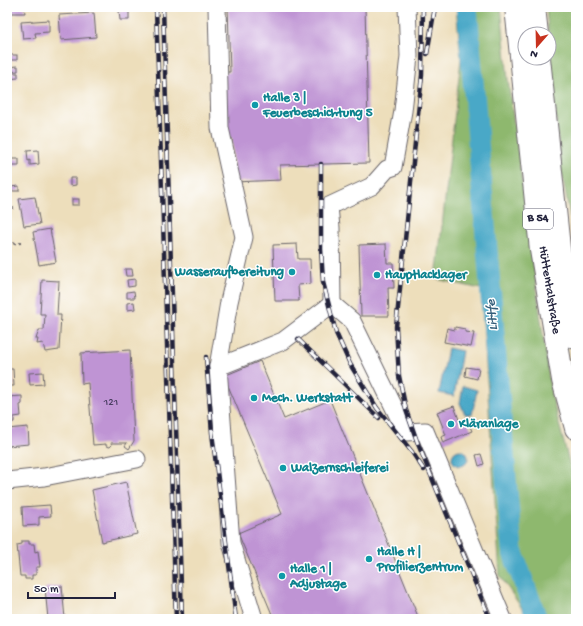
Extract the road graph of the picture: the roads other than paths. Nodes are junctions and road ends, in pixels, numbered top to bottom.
1 (217, 7) edge
2 (407, 7) edge
3 (516, 7) edge
4 (534, 7) edge
5 (536, 26) edge
6 (540, 66) edge
7 (332, 304) junction
8 (576, 338) edge
9 (218, 367) junction
10 (576, 428) edge
11 (137, 459) dead end
12 (7, 481) edge
13 (254, 619) edge
14 (503, 619) edge

1 - 9 lane
2 - 7 lane
3 - 10 highway, Hüttentalstraße / B 54
4 - 5 highway
6 - 8 highway, Hüttentalstraße / B 54
7 - 9 lane
7 - 14 lane
9 - 13 lane
11 - 12 lane

